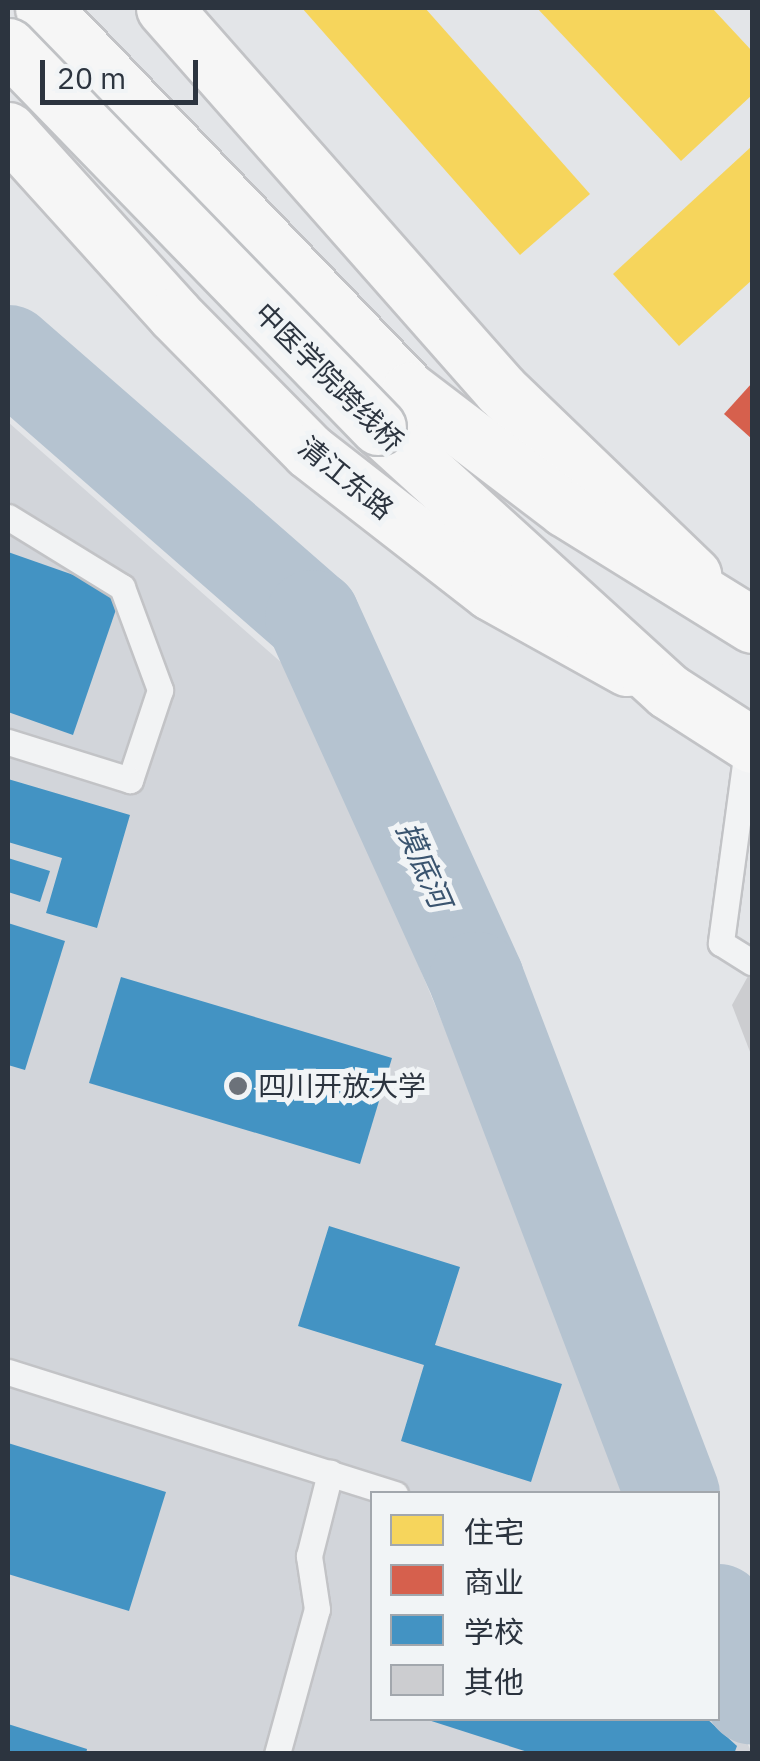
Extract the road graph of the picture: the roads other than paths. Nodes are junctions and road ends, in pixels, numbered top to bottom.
1 (43, 8) edge
2 (164, 8) edge
3 (8, 46) edge
4 (8, 130) edge
5 (393, 408) junction
6 (8, 517) edge
7 (740, 617) edge
8 (668, 691) junction
9 (8, 742) edge
10 (750, 743) edge
11 (752, 962) edge
12 (8, 1372) edge
13 (330, 1473) junction
14 (385, 1491) edge
15 (278, 1754) edge

1 - 5 main road, 中医学院跨线桥
2 - 7 main road
3 - 5 main road, 中医学院跨线桥, bridge
4 - 8 main road, 清江东路
5 - 7 main road, 中医学院跨线桥
5 - 8 main road, 中医学院跨线桥
6 - 9 lane
8 - 10 main road, 清江东路
10 - 11 lane
12 - 13 lane
13 - 14 lane
13 - 15 lane

